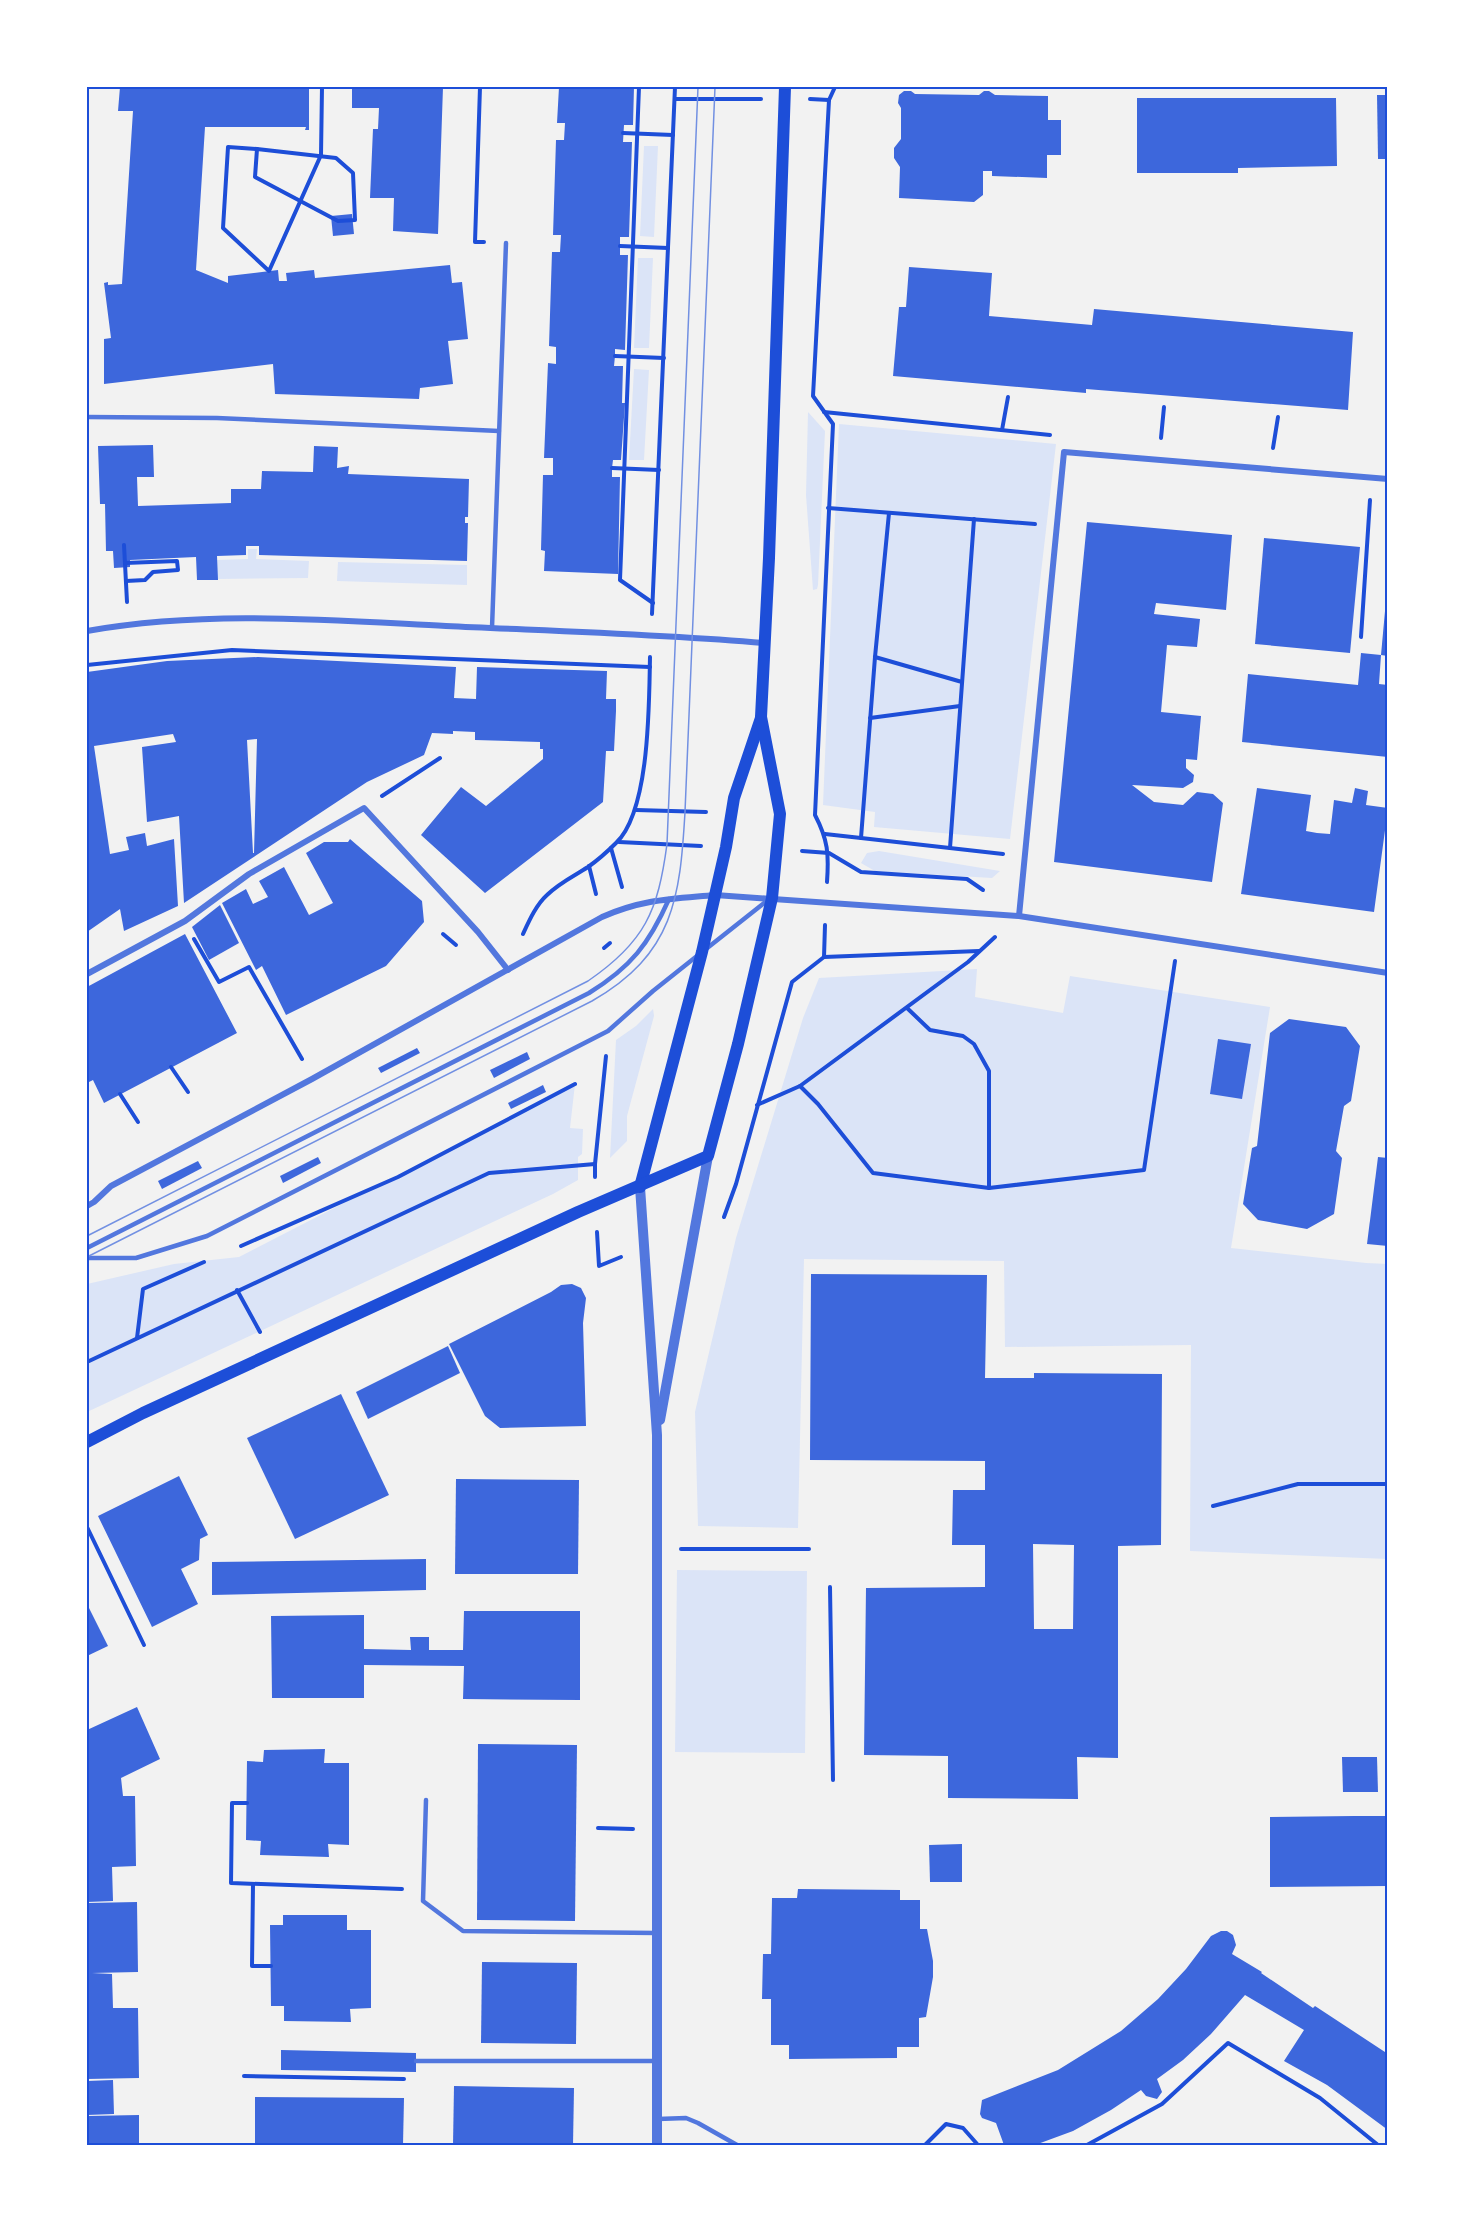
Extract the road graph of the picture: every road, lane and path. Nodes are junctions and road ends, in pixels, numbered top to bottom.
1 (322, 87) edge
2 (480, 87) edge
3 (639, 87) edge
4 (675, 87) edge
5 (835, 87) edge
6 (785, 93) edge
7 (675, 99) junction
8 (829, 100) junction
9 (623, 133) dead end
10 (638, 133) junction
11 (673, 135) junction
12 (257, 149) junction
13 (321, 155) junction
14 (301, 201) junction
15 (506, 243) joint
16 (620, 246) dead end
17 (633, 246) junction
18 (668, 248) junction
19 (615, 356) dead end
20 (629, 357) junction
21 (664, 358) junction
22 (1008, 397) dead end
23 (1164, 407) dead end
24 (824, 412) junction
25 (87, 417) edge
26 (1278, 417) dead end
27 (1002, 430) junction
28 (499, 431) junction
29 (1161, 438) dead end
30 (1273, 448) dead end
31 (1064, 452) junction
32 (612, 468) dead end
33 (625, 468) junction
34 (658, 470) junction
35 (1372, 478) junction
36 (1388, 479) edge
37 (828, 508) junction
38 (889, 513) junction
39 (974, 519) junction
40 (1057, 525) junction
41 (124, 545) dead end
42 (125, 563) junction
43 (653, 603) junction
44 (492, 628) junction
45 (87, 631) edge
46 (651, 636) junction
47 (1361, 637) dead end
48 (765, 643) junction
49 (874, 657) junction
50 (87, 665) edge
51 (650, 666) junction
52 (962, 682) junction
53 (960, 706) junction
54 (761, 717) junction
55 (870, 718) junction
56 (440, 758) dead end
57 (364, 808) junction
58 (636, 810) junction
59 (706, 812) dead end
60 (825, 834) junction
61 (861, 838) junction
62 (611, 848) junction
63 (950, 848) junction
64 (829, 853) junction
65 (1025, 855) junction
66 (985, 891) dead end
67 (715, 896) junction
68 (545, 897) dead end
69 (772, 898) junction
70 (669, 899) junction
71 (826, 904) junction
72 (627, 906) junction
73 (1019, 916) junction
74 (185, 921) junction
75 (443, 934) dead end
76 (1178, 941) junction
77 (610, 943) dead end
78 (457, 946) dead end
79 (604, 948) dead end
80 (980, 951) junction
81 (702, 952) junction
82 (824, 957) junction
83 (508, 970) junction
84 (1388, 973) edge
85 (87, 974) edge
86 (907, 1008) junction
87 (171, 1067) dead end
88 (312, 1079) junction
89 (575, 1083) dead end
90 (800, 1086) junction
91 (188, 1092) dead end
92 (120, 1094) dead end
93 (757, 1106) junction
94 (138, 1122) dead end
95 (708, 1156) junction
96 (595, 1164) dead end
97 (640, 1187) junction
98 (988, 1188) junction
99 (596, 1205) junction
100 (87, 1206) edge
101 (724, 1216) dead end
102 (239, 1247) dead end
103 (87, 1248) edge
104 (87, 1258) edge
105 (207, 1261) dead end
106 (598, 1266) dead end
107 (237, 1290) junction
108 (249, 1311) dead end
109 (137, 1338) junction
110 (87, 1362) edge
111 (657, 1435) junction
112 (87, 1442) edge
113 (1388, 1484) edge
114 (1213, 1506) dead end
115 (87, 1527) edge
116 (657, 1549) junction
117 (809, 1549) dead end
118 (830, 1587) dead end
119 (144, 1645) dead end
120 (833, 1780) dead end
121 (426, 1800) dead end
122 (247, 1803) dead end
123 (598, 1828) dead end
124 (657, 1829) junction
125 (253, 1885) junction
126 (423, 1889) junction
127 (657, 1933) junction
128 (271, 1966) dead end
129 (416, 2061) dead end
130 (656, 2061) junction
131 (244, 2076) dead end
132 (408, 2079) dead end
133 (658, 2119) junction
134 (657, 2145) edge
135 (736, 2145) edge
136 (925, 2145) edge
137 (978, 2145) edge
138 (1086, 2145) edge
139 (1378, 2145) edge

1 - 13 path
2 - 15 path
3 - 10 path
4 - 7 path
5 - 8 path
6 - 7 path
6 - 8 path
6 - 48 main road
7 - 11 path
8 - 24 path
9 - 10 path
10 - 11 path
10 - 17 path
11 - 18 path
12 - 13 path
12 - 14 path
12 - 14 path
13 - 14 path
13 - 14 path
15 - 28 lane
16 - 17 path
17 - 18 path
17 - 20 path
18 - 21 path
19 - 20 path
20 - 21 path
20 - 33 path
21 - 34 path
22 - 27 path
23 - 29 path
24 - 27 path
24 - 37 path
25 - 28 lane
26 - 30 path
27 - 31 path
28 - 44 lane
31 - 35 street
31 - 40 street
32 - 33 path
33 - 34 path
33 - 43 path
34 - 43 path
35 - 36 street
35 - 47 path
37 - 38 path
37 - 60 path
38 - 39 path
38 - 49 path
39 - 40 path
39 - 52 path
40 - 65 street
41 - 42 path
42 - 42 path
43 - 46 path
44 - 45 street
44 - 46 street
46 - 48 street
46 - 51 path
48 - 54 main road
49 - 52 path
49 - 55 path
50 - 51 path
51 - 58 path
52 - 53 path
53 - 55 path
53 - 63 path
54 - 67 main road
54 - 69 main road
55 - 61 path
56 - 57 path
57 - 74 street
57 - 83 street
58 - 59 path
58 - 62 path
60 - 61 path
60 - 64 path
61 - 63 path
62 - 68 path
62 - 72 path
63 - 65 path
64 - 66 path
64 - 71 path
65 - 73 street
67 - 69 street
67 - 70 street
67 - 81 main road
69 - 71 street
69 - 81 lane
69 - 95 main road
70 - 72 street
70 - 103 lane
71 - 73 street
71 - 82 path
72 - 83 street
73 - 76 street
73 - 80 path
74 - 85 street
74 - 88 path
75 - 78 path
76 - 84 street
76 - 98 path
77 - 79 path
80 - 82 path
80 - 86 path
81 - 97 main road
81 - 104 lane
82 - 93 path
83 - 88 street
86 - 90 path
86 - 98 path
87 - 91 path
88 - 100 street
89 - 102 path
90 - 93 path
90 - 98 path
92 - 94 path
93 - 101 path
95 - 97 main road
95 - 111 street
96 - 107 path
97 - 99 main road
97 - 111 street
99 - 106 path
99 - 112 main road
105 - 109 path
107 - 108 path
107 - 109 path
109 - 110 path
111 - 116 street
113 - 114 path
115 - 119 path
116 - 117 path
116 - 124 street
118 - 120 path
121 - 126 lane
122 - 125 path
123 - 124 path
124 - 127 street
125 - 126 path
125 - 128 path
126 - 127 lane
127 - 130 street
129 - 130 lane
130 - 133 street
131 - 132 path
133 - 134 street
133 - 135 lane
136 - 137 path
138 - 139 path

